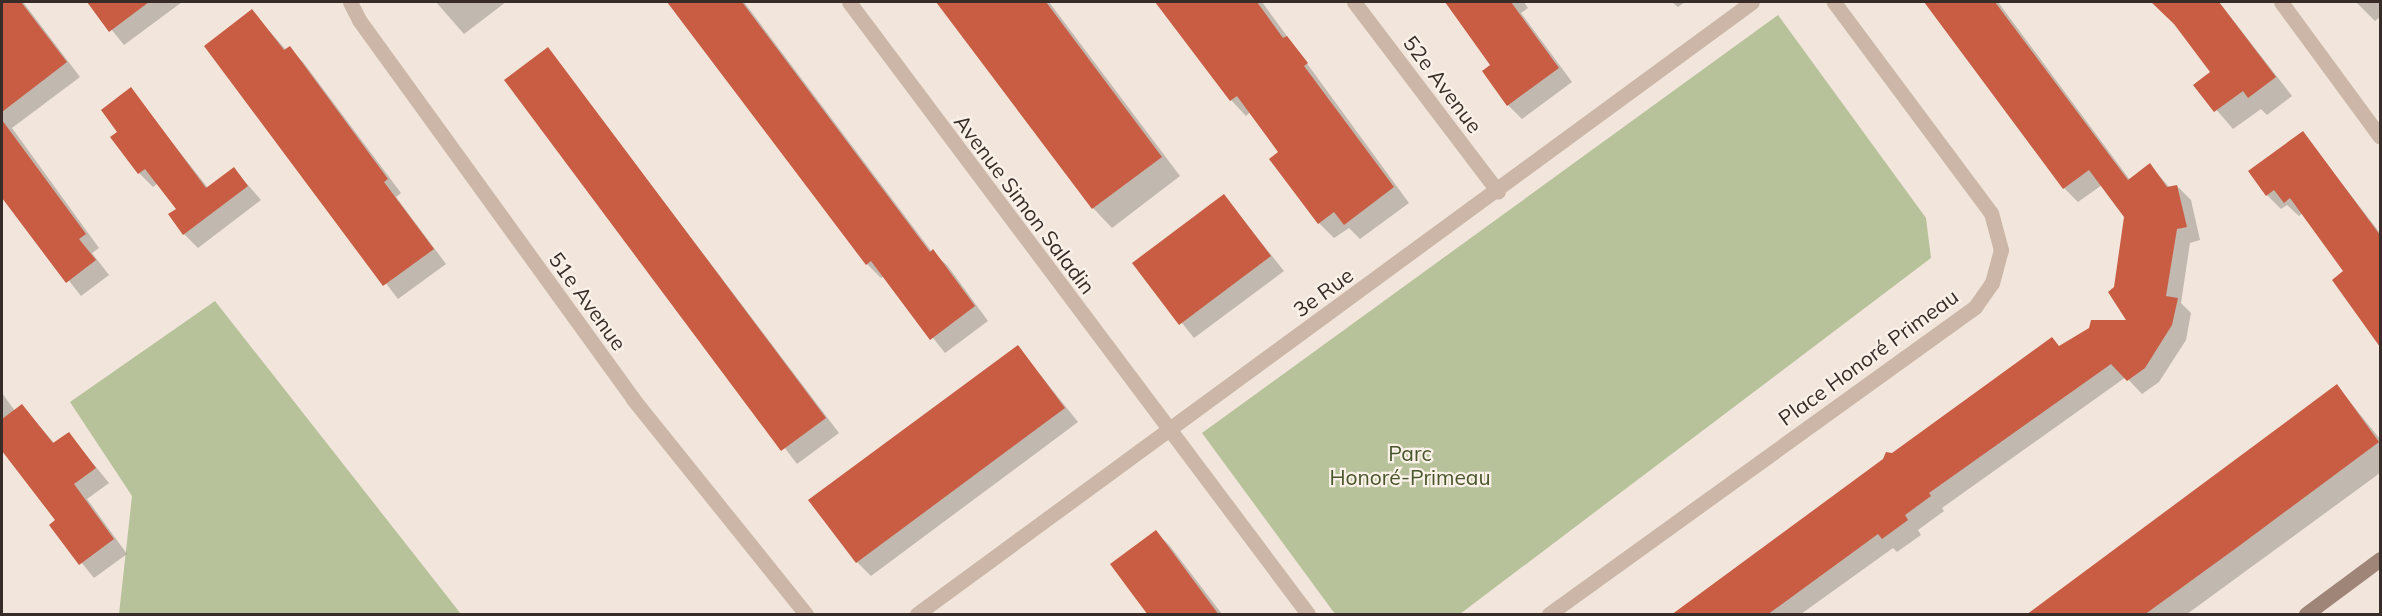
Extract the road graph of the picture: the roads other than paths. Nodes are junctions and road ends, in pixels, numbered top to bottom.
1 (350, 2) edge
2 (849, 2) edge
3 (1354, 2) edge
4 (1752, 2) edge
5 (1834, 2) edge
6 (2281, 2) edge
7 (2380, 137) edge
8 (1498, 192) junction
9 (1168, 431) junction
10 (2380, 560) edge
11 (806, 615) edge
12 (917, 615) edge
13 (1308, 615) edge
14 (1549, 615) edge
15 (2306, 615) edge

1 - 11 street, 51e Avenue
2 - 9 street, Avenue Simon Saladin
3 - 8 street, 52e Avenue
4 - 8 street, 3e Rue
5 - 14 street, Place Honoré Primeau
6 - 7 street
8 - 9 street, 3e Rue
9 - 12 street, 3e Rue
9 - 13 street
10 - 15 main road

